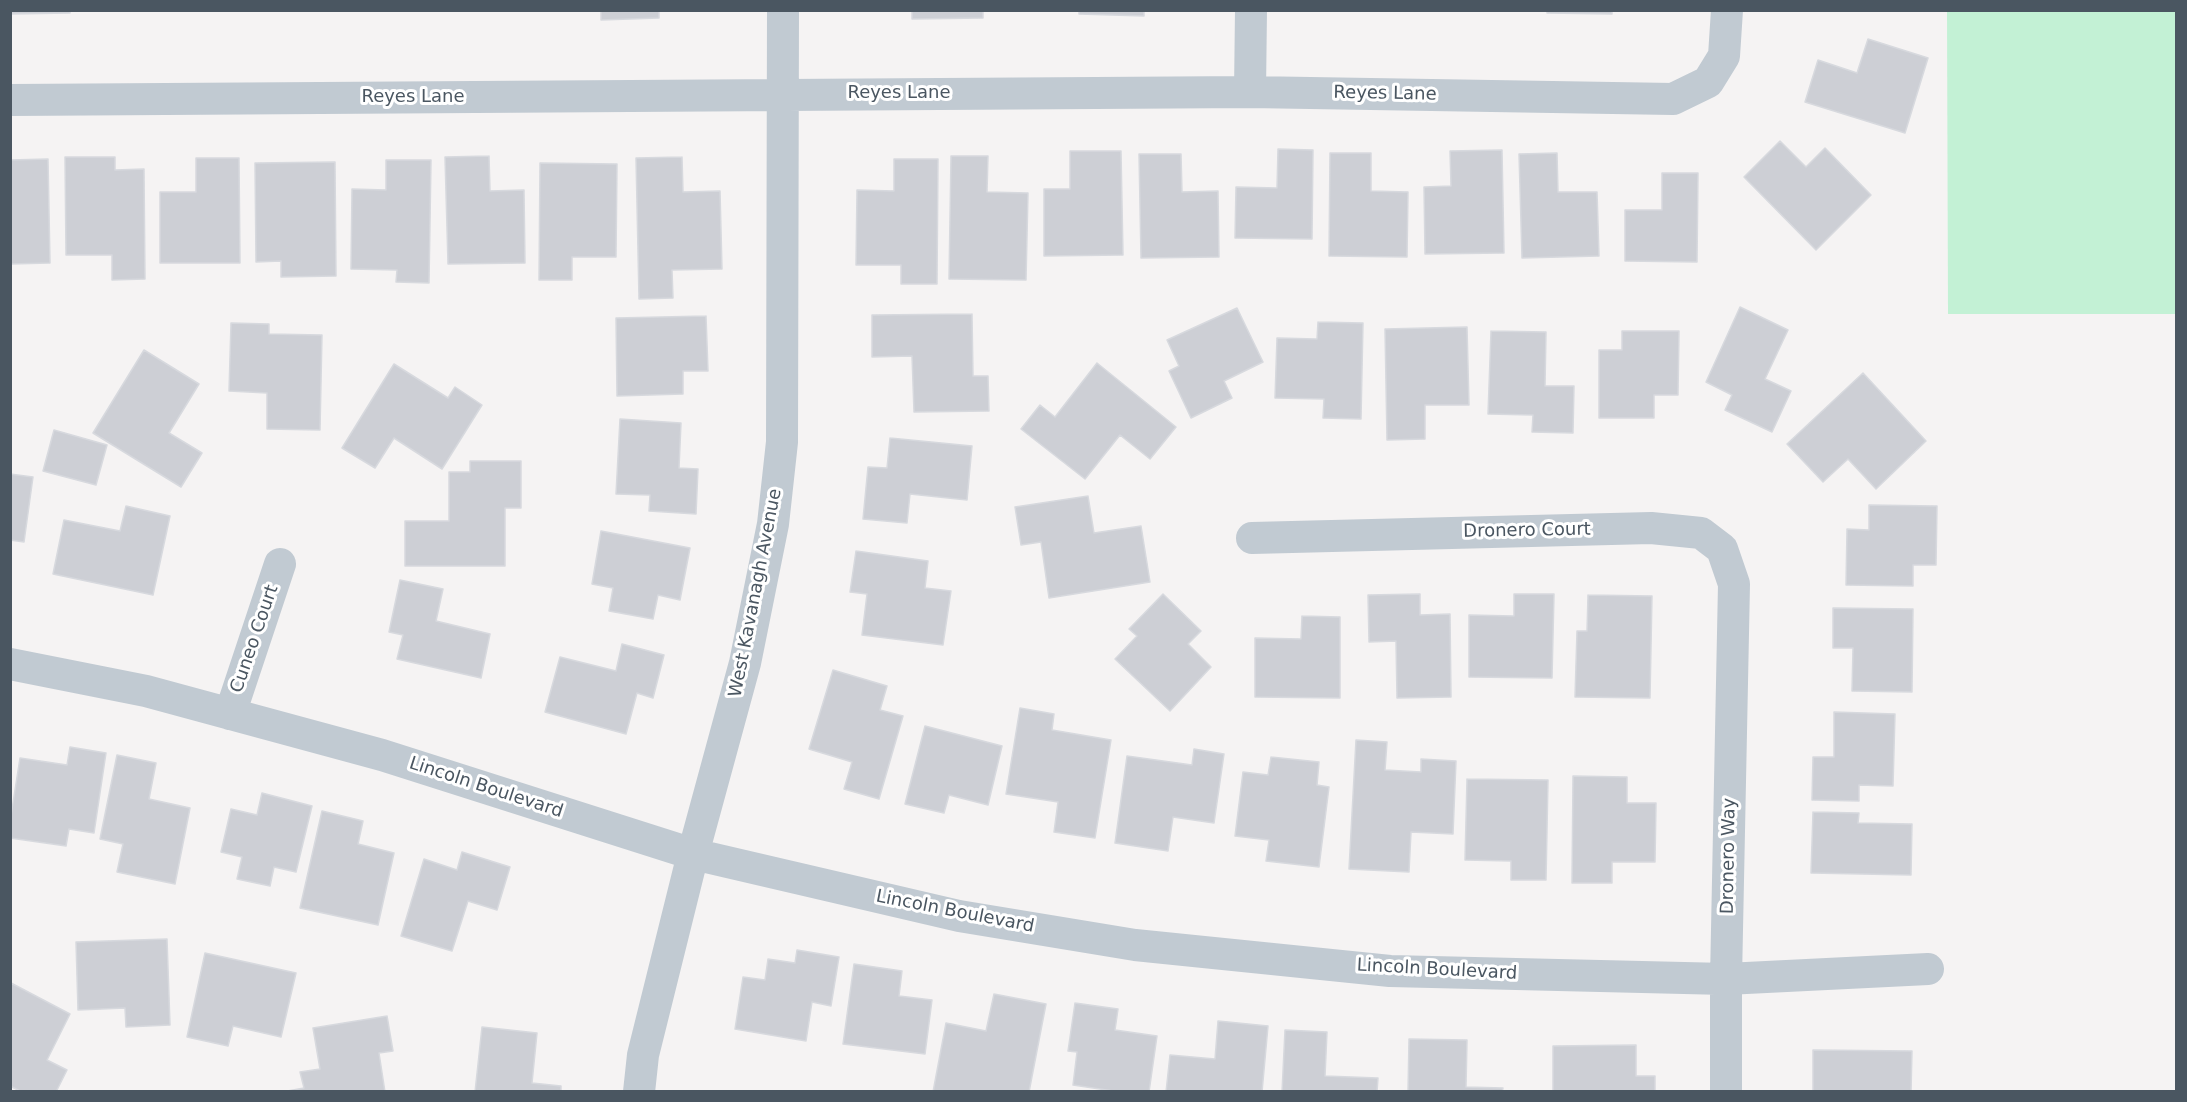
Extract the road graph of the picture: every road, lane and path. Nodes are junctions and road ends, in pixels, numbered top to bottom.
1 (783, 10) edge
2 (1251, 10) edge
3 (1727, 10) edge
4 (1250, 92) junction
5 (784, 94) junction
6 (10, 100) edge
7 (1252, 538) dead end
8 (280, 564) dead end
9 (1734, 621) joint
10 (10, 664) edge
11 (230, 714) junction
12 (693, 854) junction
13 (1928, 969) dead end
14 (1726, 979) junction
15 (639, 1092) edge
16 (1726, 1092) edge

1 - 5 street, West Kavanagh Avenue
2 - 4 street
3 - 4 street, Reyes Lane
4 - 5 street, Reyes Lane
5 - 6 street, Reyes Lane
5 - 12 street, West Kavanagh Avenue
7 - 9 street, Dronero Court
8 - 11 street, Cuneo Court
9 - 14 street, Dronero Way
10 - 11 street, Lincoln Boulevard
11 - 12 street, Lincoln Boulevard
12 - 14 street, Lincoln Boulevard
12 - 15 street, West Kavanagh Avenue
13 - 14 street, Lincoln Boulevard
14 - 16 street, Dronero Way

